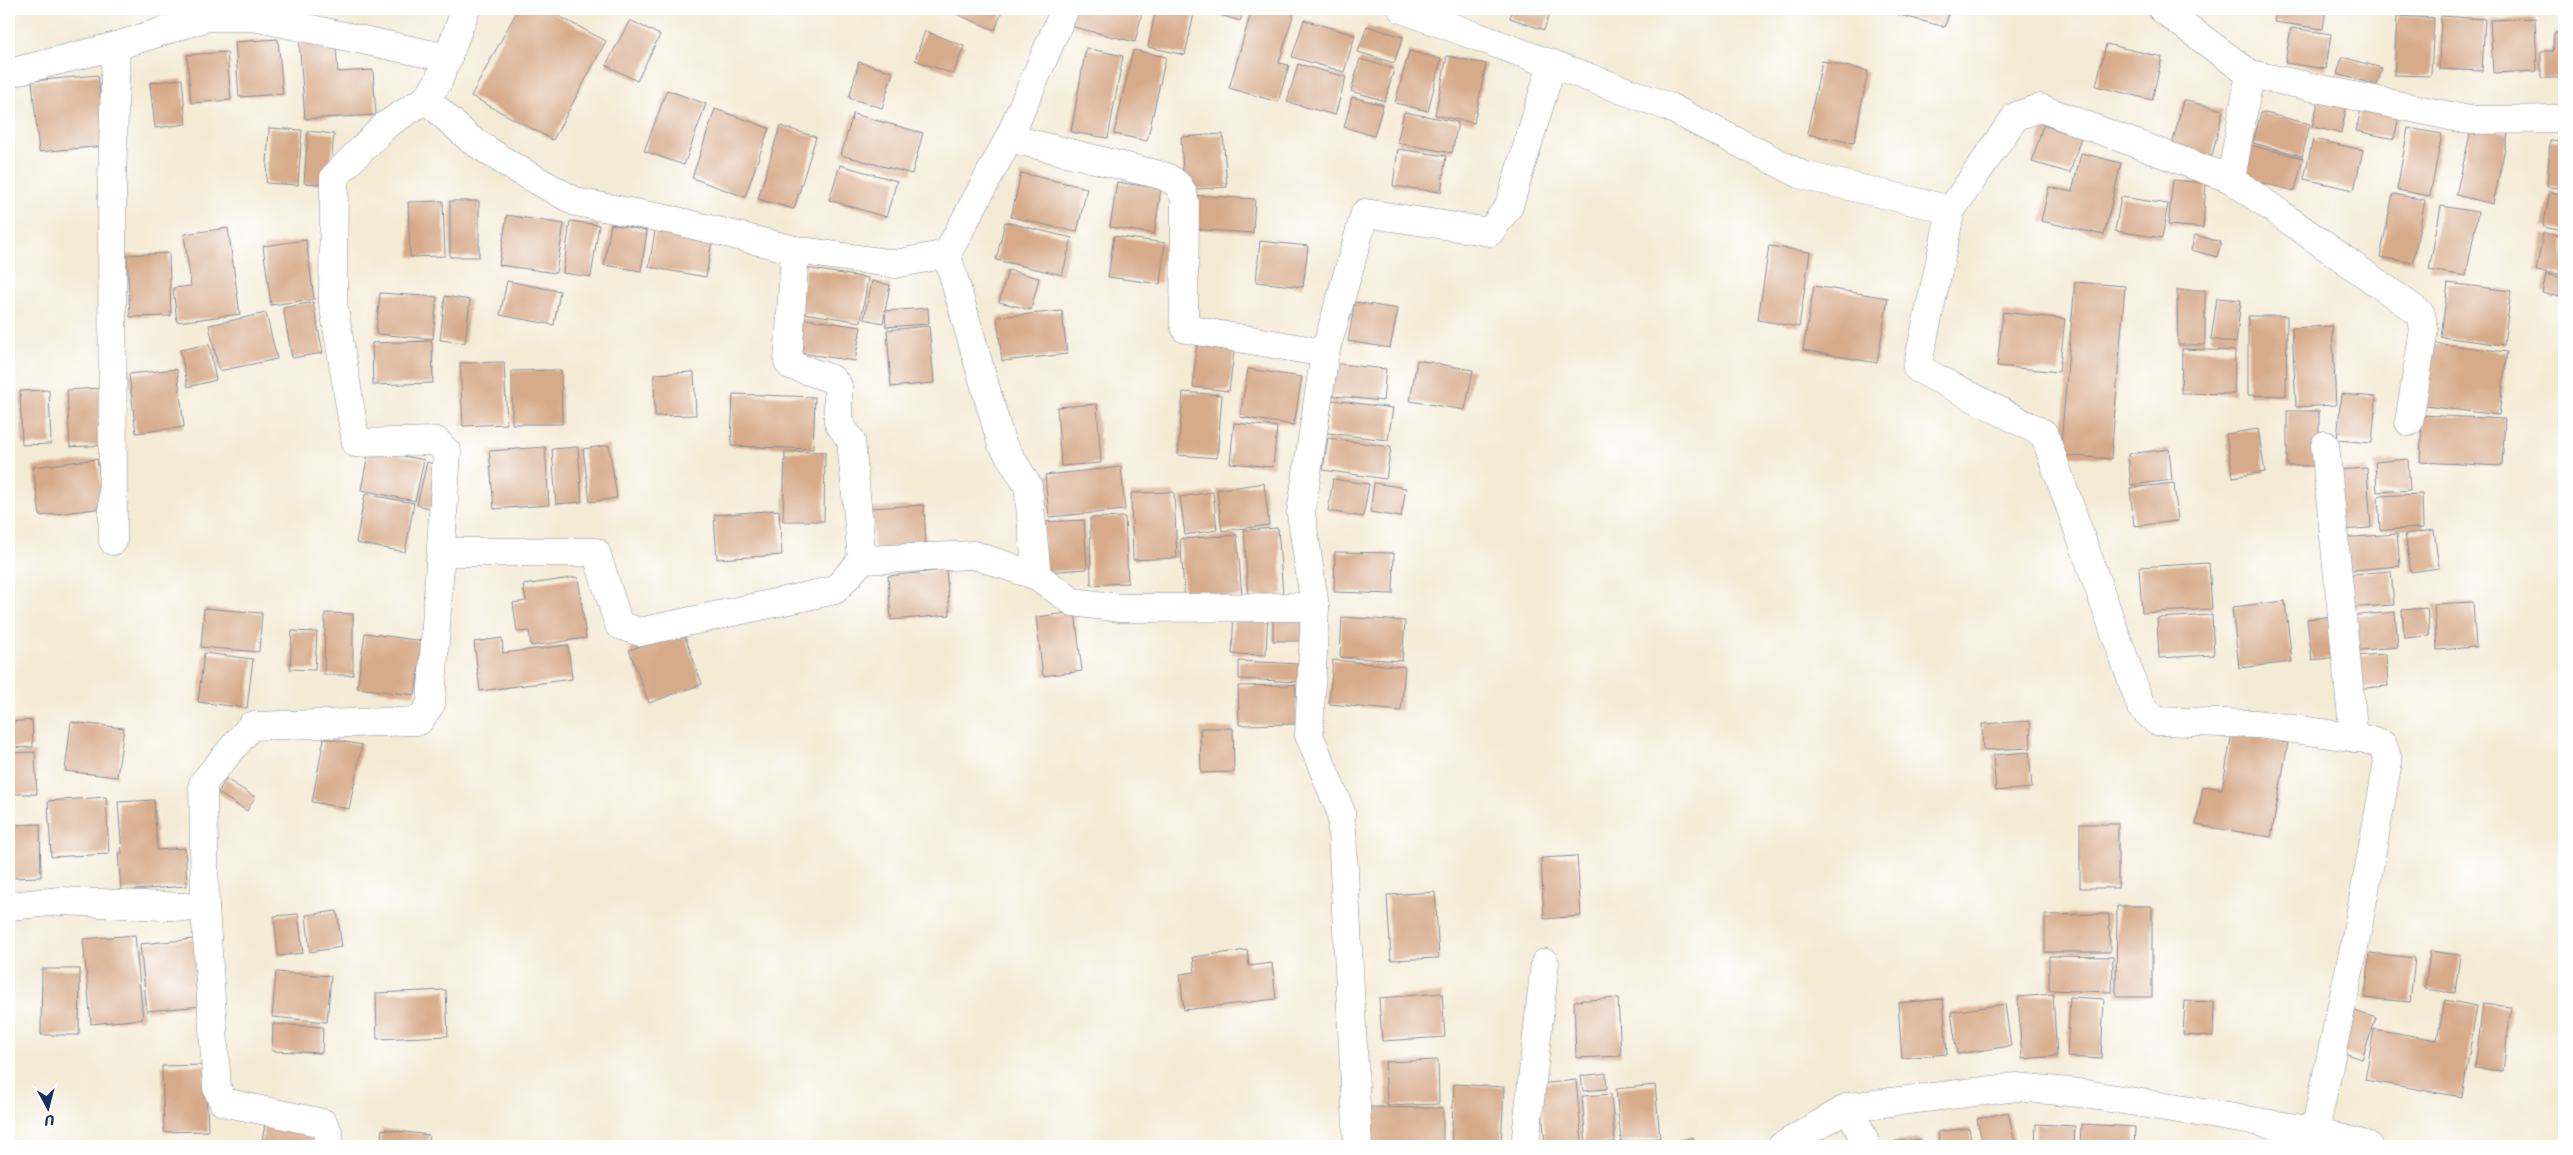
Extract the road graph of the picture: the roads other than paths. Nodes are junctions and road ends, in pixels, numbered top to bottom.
1 (466, 9) edge
2 (1065, 9) edge
3 (1402, 9) edge
4 (2162, 9) edge
5 (116, 46) junction
6 (448, 58) junction
7 (1552, 64) junction
8 (9, 73) edge
9 (2250, 74) junction
10 (426, 99) junction
11 (2564, 119) edge
12 (1010, 138) junction
13 (2231, 179) junction
14 (1951, 210) junction
15 (795, 250) junction
16 (947, 254) junction
17 (1325, 353) junction
18 (2409, 422) dead end
19 (2324, 445) dead end
20 (113, 541) dead end
21 (441, 552) junction
22 (862, 560) junction
23 (1037, 576) junction
24 (1316, 607) junction
25 (2354, 738) junction
26 (9, 906) edge
27 (205, 908) junction
28 (1545, 963) dead end
29 (1849, 1107) junction
30 (2315, 1131) junction
31 (329, 1146) edge
32 (1358, 1146) edge
33 (1525, 1146) edge
34 (1782, 1146) edge
35 (1867, 1146) edge
36 (2369, 1146) edge

1 - 6 street
2 - 12 street
3 - 7 street
4 - 9 street
5 - 6 street
5 - 8 street
5 - 20 street
6 - 10 street
7 - 14 street
7 - 17 street
9 - 11 street
9 - 13 street
10 - 15 street
10 - 21 street
12 - 16 street
12 - 17 street
13 - 14 street
13 - 18 street
14 - 25 street
15 - 16 street
15 - 22 street
16 - 23 street
17 - 24 street
19 - 25 street
21 - 22 street
21 - 27 street
22 - 23 street
23 - 24 street
24 - 32 street
25 - 30 street
26 - 27 street
27 - 31 street
28 - 33 street
29 - 30 street
29 - 34 street
29 - 35 street
30 - 36 street

